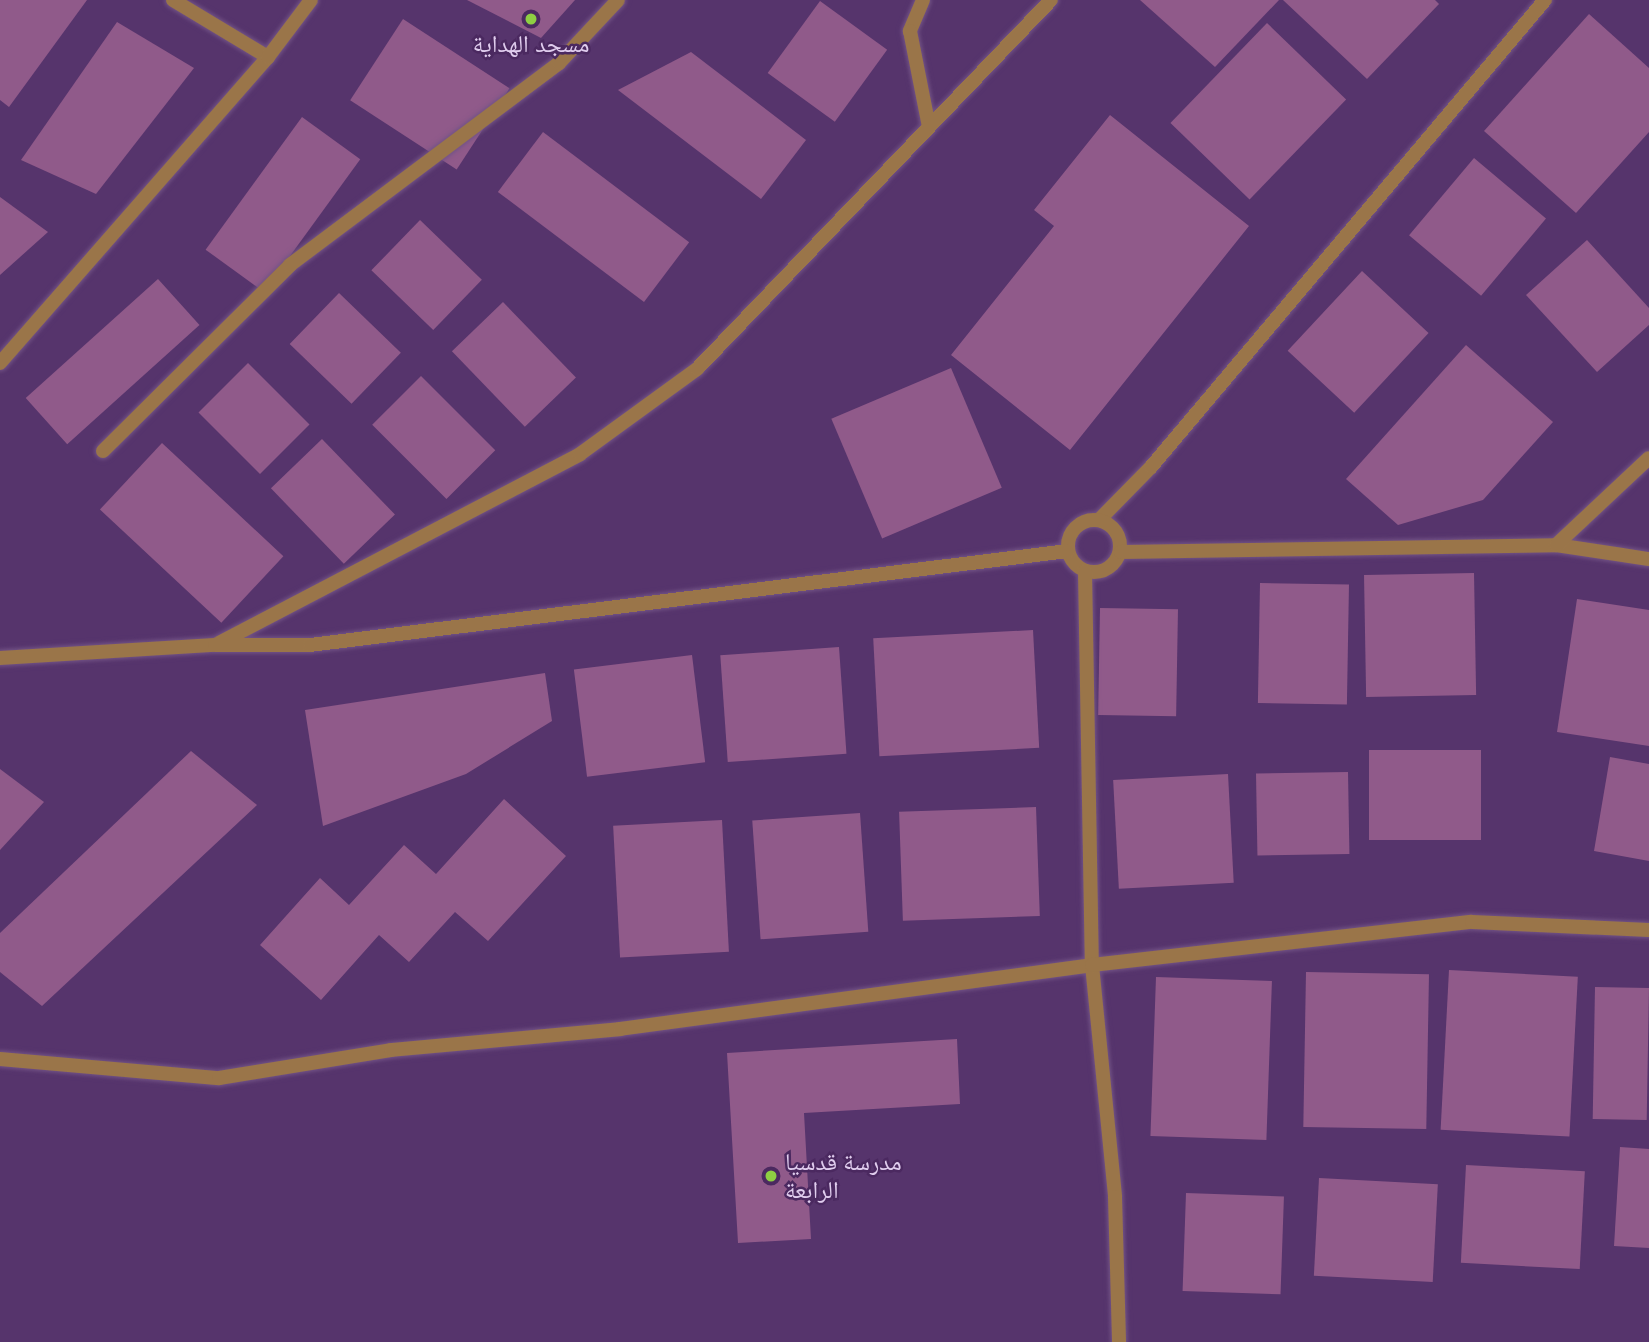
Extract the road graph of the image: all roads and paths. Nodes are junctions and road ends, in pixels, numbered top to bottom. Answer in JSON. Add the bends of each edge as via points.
{"nodes":[{"id":1,"x":173,"y":0,"type":"edge"},
{"id":2,"x":311,"y":0,"type":"edge"},
{"id":3,"x":618,"y":0,"type":"edge"},
{"id":4,"x":923,"y":0,"type":"edge"},
{"id":5,"x":1051,"y":0,"type":"edge"},
{"id":6,"x":1545,"y":0,"type":"edge"},
{"id":7,"x":268,"y":57,"type":"junction"},
{"id":8,"x":929,"y":127,"type":"junction"},
{"id":9,"x":0,"y":363,"type":"edge"},
{"id":10,"x":103,"y":451,"type":"dead end"},
{"id":11,"x":1649,"y":458,"type":"edge"},
{"id":12,"x":1100,"y":519,"type":"junction"},
{"id":13,"x":1556,"y":545,"type":"junction"},
{"id":14,"x":1068,"y":551,"type":"junction"},
{"id":15,"x":1121,"y":552,"type":"junction"},
{"id":16,"x":1649,"y":559,"type":"edge"},
{"id":17,"x":1085,"y":571,"type":"junction"},
{"id":18,"x":215,"y":645,"type":"junction"},
{"id":19,"x":0,"y":658,"type":"edge"},
{"id":20,"x":1649,"y":930,"type":"edge"},
{"id":21,"x":1092,"y":965,"type":"junction"},
{"id":22,"x":0,"y":1059,"type":"edge"},
{"id":23,"x":1119,"y":1342,"type":"edge"}],
"edges":[{"from":1,"to":7,"type":"street"},
{"from":2,"to":7,"type":"street"},
{"from":3,"to":10,"type":"street","via":[[559,63],[290,265]]},
{"from":4,"to":8,"type":"street","via":[[910,31]]},
{"from":5,"to":8,"type":"street"},
{"from":6,"to":12,"type":"street","via":[[1151,467]]},
{"from":7,"to":9,"type":"street"},
{"from":8,"to":18,"type":"street","via":[[697,369],[591,447]]},
{"from":11,"to":13,"type":"street"},
{"from":12,"to":14,"type":"street","via":[[1083,521],[1070,533]]},
{"from":12,"to":15,"type":"street","via":[[1118,531]]},
{"from":13,"to":15,"type":"street"},
{"from":13,"to":16,"type":"street"},
{"from":14,"to":17,"type":"street"},
{"from":14,"to":18,"type":"street","via":[[310,645]]},
{"from":15,"to":17,"type":"street","via":[[1107,568]]},
{"from":17,"to":21,"type":"street"},
{"from":18,"to":19,"type":"street"},
{"from":20,"to":21,"type":"street","via":[[1472,922]]},
{"from":21,"to":22,"type":"street","via":[[620,1029],[391,1050],[219,1078]]},
{"from":21,"to":23,"type":"street","via":[[1115,1197]]}]}
